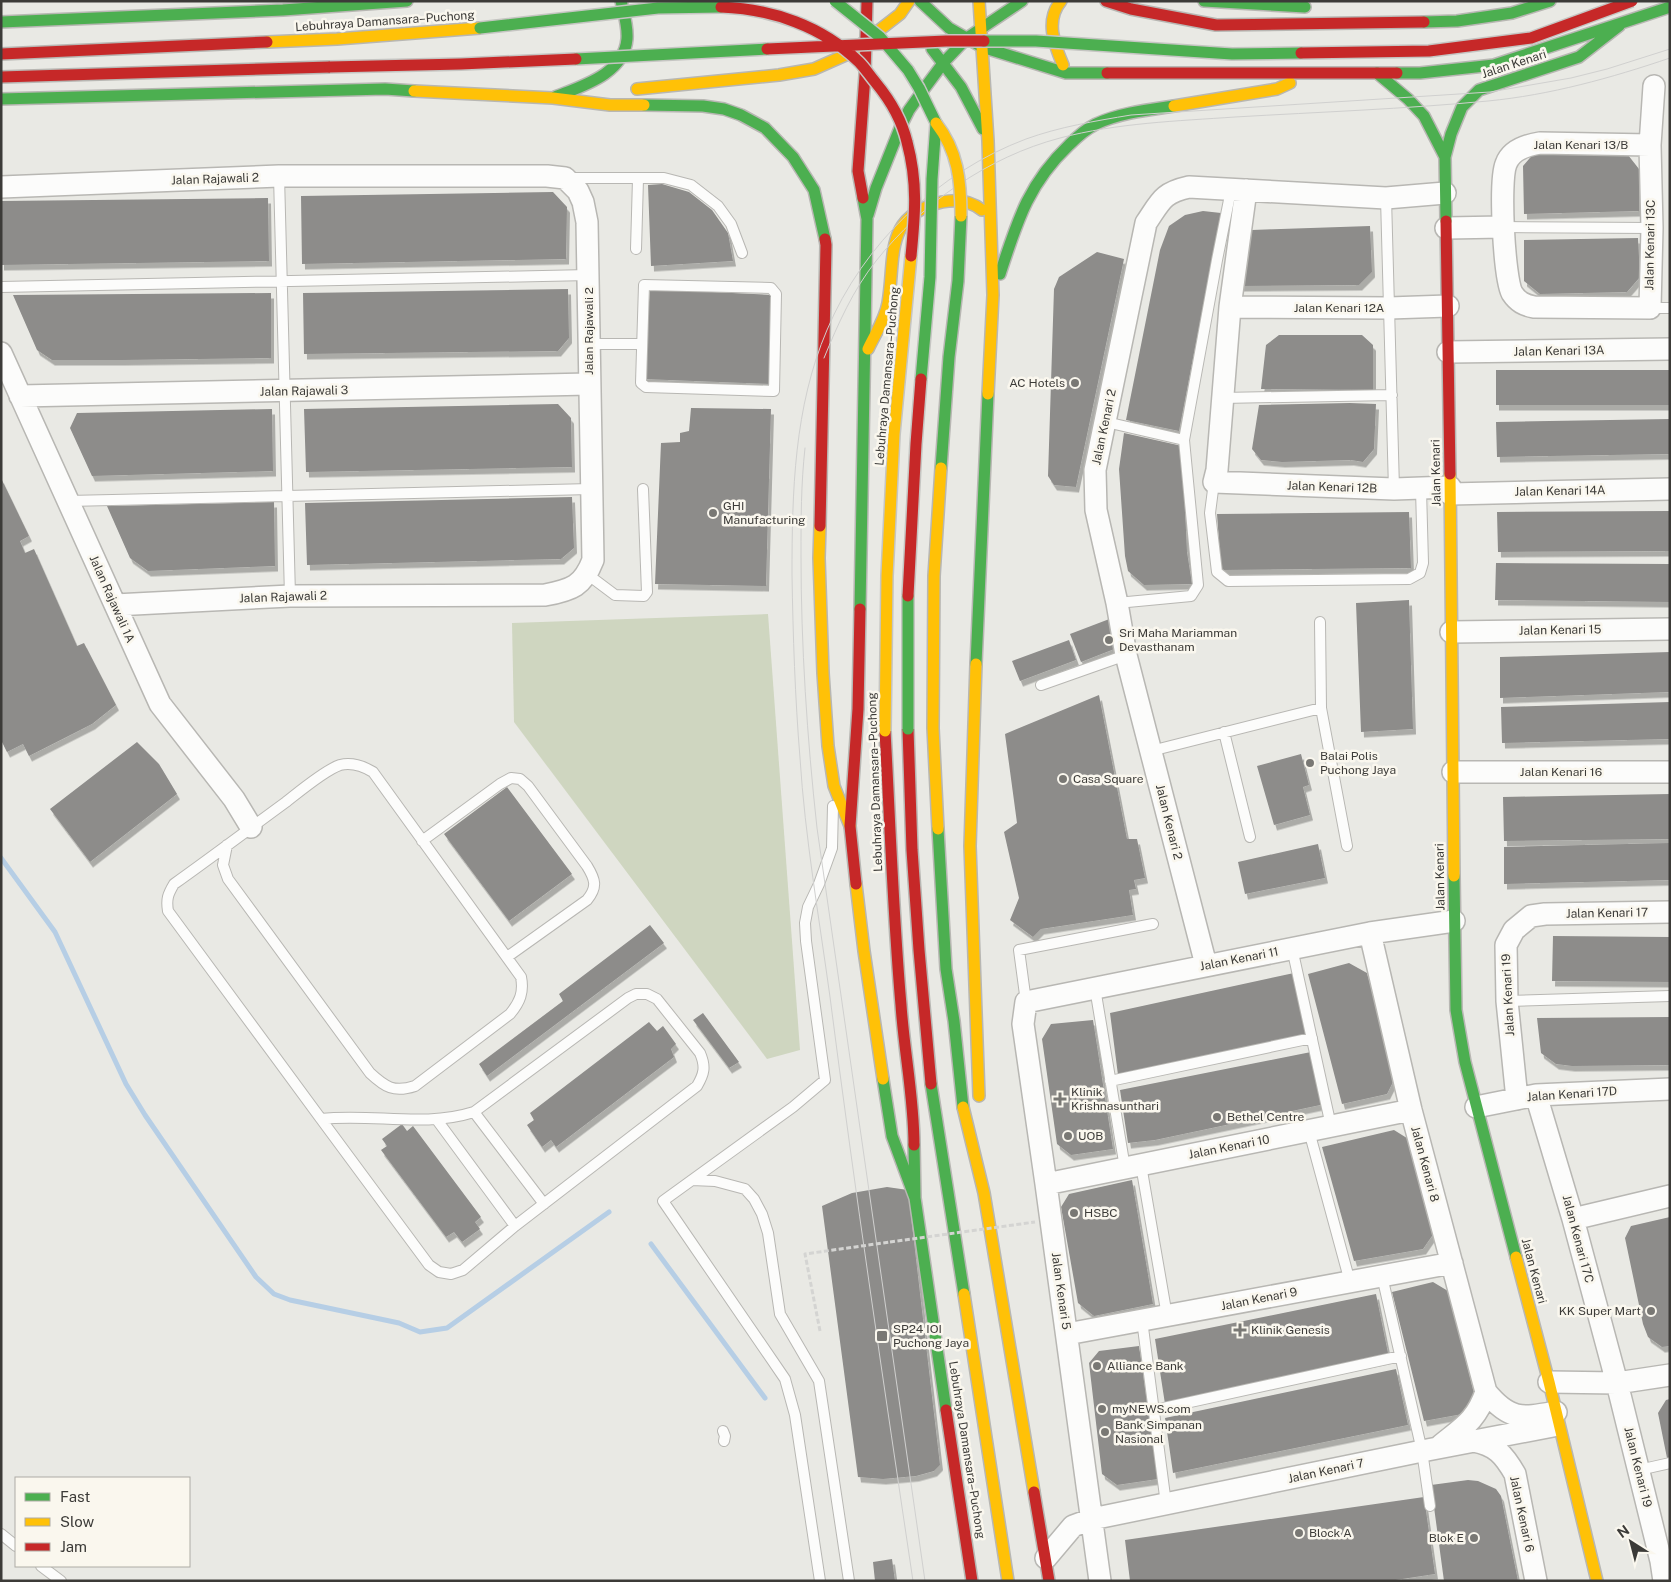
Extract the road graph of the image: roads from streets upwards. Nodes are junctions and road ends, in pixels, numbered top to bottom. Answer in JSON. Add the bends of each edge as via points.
{"nodes":[{"id":1,"x":407,"y":1,"type":"edge"},
{"id":2,"x":621,"y":1,"type":"edge"},
{"id":3,"x":835,"y":1,"type":"edge"},
{"id":4,"x":867,"y":1,"type":"edge"},
{"id":5,"x":909,"y":1,"type":"edge"},
{"id":6,"x":920,"y":1,"type":"edge"},
{"id":7,"x":979,"y":1,"type":"edge"},
{"id":8,"x":1022,"y":1,"type":"edge"},
{"id":9,"x":1061,"y":1,"type":"edge"},
{"id":10,"x":1106,"y":1,"type":"edge"},
{"id":11,"x":1204,"y":1,"type":"edge"},
{"id":12,"x":1550,"y":1,"type":"edge"},
{"id":13,"x":1632,"y":1,"type":"edge"},
{"id":14,"x":890,"y":6,"type":"dead end"},
{"id":15,"x":1316,"y":7,"type":"dead end"},
{"id":16,"x":1670,"y":7,"type":"edge"},
{"id":17,"x":906,"y":21,"type":"junction"},
{"id":18,"x":1,"y":22,"type":"edge"},
{"id":19,"x":1622,"y":24,"type":"junction"},
{"id":20,"x":981,"y":29,"type":"junction"},
{"id":21,"x":967,"y":38,"type":"junction"},
{"id":22,"x":866,"y":40,"type":"junction"},
{"id":23,"x":982,"y":47,"type":"junction"},
{"id":24,"x":1,"y":54,"type":"edge"},
{"id":25,"x":944,"y":62,"type":"junction"},
{"id":26,"x":1066,"y":73,"type":"junction"},
{"id":27,"x":1310,"y":74,"type":"junction"},
{"id":28,"x":1377,"y":74,"type":"junction"},
{"id":29,"x":1,"y":77,"type":"edge"},
{"id":30,"x":1654,"y":86,"type":"dead end"},
{"id":31,"x":630,"y":90,"type":"dead end"},
{"id":32,"x":601,"y":93,"type":"dead end"},
{"id":33,"x":554,"y":98,"type":"junction"},
{"id":34,"x":1,"y":99,"type":"edge"},
{"id":35,"x":936,"y":123,"type":"junction"},
{"id":36,"x":988,"y":141,"type":"junction"},
{"id":37,"x":1650,"y":145,"type":"junction"},
{"id":38,"x":1445,"y":157,"type":"junction"},
{"id":39,"x":1,"y":187,"type":"edge"},
{"id":40,"x":1239,"y":190,"type":"junction"},
{"id":41,"x":1445,"y":193,"type":"junction"},
{"id":42,"x":867,"y":219,"type":"junction"},
{"id":43,"x":992,"y":223,"type":"junction"},
{"id":44,"x":1503,"y":227,"type":"junction"},
{"id":45,"x":1446,"y":228,"type":"junction"},
{"id":46,"x":993,"y":295,"type":"junction"},
{"id":47,"x":1448,"y":306,"type":"junction"},
{"id":48,"x":1230,"y":307,"type":"junction"},
{"id":49,"x":1660,"y":308,"type":"edge"},
{"id":50,"x":1670,"y":349,"type":"edge"},
{"id":51,"x":1448,"y":352,"type":"junction"},
{"id":52,"x":1,"y":353,"type":"edge"},
{"id":53,"x":864,"y":359,"type":"junction"},
{"id":54,"x":589,"y":384,"type":"junction"},
{"id":55,"x":20,"y":396,"type":"junction"},
{"id":56,"x":1670,"y":489,"type":"edge"},
{"id":57,"x":1450,"y":490,"type":"junction"},
{"id":58,"x":115,"y":605,"type":"junction"},
{"id":59,"x":1670,"y":629,"type":"edge"},
{"id":60,"x":1451,"y":632,"type":"junction"},
{"id":61,"x":1453,"y":772,"type":"junction"},
{"id":62,"x":1670,"y":772,"type":"edge"},
{"id":63,"x":850,"y":826,"type":"junction"},
{"id":64,"x":252,"y":827,"type":"road end"},
{"id":65,"x":1670,"y":912,"type":"edge"},
{"id":66,"x":1545,"y":914,"type":"joint"},
{"id":67,"x":1454,"y":920,"type":"junction"},
{"id":68,"x":1370,"y":933,"type":"junction"},
{"id":69,"x":1206,"y":965,"type":"junction"},
{"id":70,"x":946,"y":969,"type":"junction"},
{"id":71,"x":1026,"y":1002,"type":"joint"},
{"id":72,"x":941,"y":1009,"type":"dead end"},
{"id":73,"x":1670,"y":1089,"type":"edge"},
{"id":74,"x":1526,"y":1097,"type":"junction"},
{"id":75,"x":1476,"y":1107,"type":"junction"},
{"id":76,"x":980,"y":1108,"type":"dead end"},
{"id":77,"x":946,"y":1109,"type":"dead end"},
{"id":78,"x":1411,"y":1110,"type":"junction"},
{"id":79,"x":981,"y":1136,"type":"dead end"},
{"id":80,"x":1046,"y":1184,"type":"junction"},
{"id":81,"x":984,"y":1193,"type":"junction"},
{"id":82,"x":1670,"y":1196,"type":"edge"},
{"id":83,"x":915,"y":1198,"type":"junction"},
{"id":84,"x":1573,"y":1219,"type":"junction"},
{"id":85,"x":954,"y":1228,"type":"junction"},
{"id":86,"x":1452,"y":1263,"type":"junction"},
{"id":87,"x":1067,"y":1334,"type":"junction"},
{"id":88,"x":1670,"y":1375,"type":"edge"},
{"id":89,"x":1549,"y":1382,"type":"junction"},
{"id":90,"x":1617,"y":1384,"type":"junction"},
{"id":91,"x":1486,"y":1392,"type":"junction"},
{"id":92,"x":1558,"y":1418,"type":"junction"},
{"id":93,"x":1472,"y":1441,"type":"junction"},
{"id":94,"x":1430,"y":1449,"type":"junction"},
{"id":95,"x":1092,"y":1519,"type":"junction"},
{"id":96,"x":1046,"y":1558,"type":"junction"},
{"id":97,"x":1665,"y":1567,"type":"edge"},
{"id":98,"x":972,"y":1581,"type":"edge"},
{"id":99,"x":1008,"y":1581,"type":"edge"},
{"id":100,"x":1049,"y":1581,"type":"edge"},
{"id":101,"x":1100,"y":1581,"type":"edge"},
{"id":102,"x":1536,"y":1581,"type":"edge"},
{"id":103,"x":1597,"y":1581,"type":"edge"}],
"edges":[{"from":1,"to":18,"type":"main road","name":"Lebuhraya Damansara–Puchong","via":[[283,10]]},
{"from":2,"to":33,"type":"main road","via":[[628,34],[627,48],[618,63],[592,82]]},
{"from":3,"to":35,"type":"main road","name":"Lebuhraya Damansara–Puchong","bridge":true,"via":[[880,37],[908,70]]},
{"from":4,"to":22,"type":"main road"},
{"from":5,"to":17,"type":"main road"},
{"from":6,"to":21,"type":"main road","via":[[949,28]]},
{"from":7,"to":20,"type":"main road"},
{"from":8,"to":20,"type":"main road"},
{"from":9,"to":26,"type":"main road","via":[[1052,18],[1055,47]]},
{"from":10,"to":12,"type":"main road","via":[[1216,25],[1457,21],[1512,13]]},
{"from":11,"to":15,"type":"main road"},
{"from":13,"to":29,"type":"main road","bridge":true,"via":[[1531,38],[1429,51],[1232,54],[1036,40],[946,41],[461,64]]},
{"from":14,"to":17,"type":"main road"},
{"from":16,"to":19,"type":"main road"},
{"from":17,"to":22,"type":"main road"},
{"from":17,"to":25,"type":"main road"},
{"from":19,"to":28,"type":"main road","via":[[1494,65]]},
{"from":19,"to":38,"type":"main road","name":"Jalan Kenari","via":[[1579,57],[1479,90],[1462,107]]},
{"from":20,"to":21,"type":"main road"},
{"from":20,"to":23,"type":"main road"},
{"from":21,"to":23,"type":"main road"},
{"from":21,"to":25,"type":"main road"},
{"from":22,"to":31,"type":"main road","via":[[850,54],[799,72]]},
{"from":22,"to":42,"type":"main road","via":[[858,171]]},
{"from":23,"to":26,"type":"main road"},
{"from":23,"to":36,"type":"main road"},
{"from":24,"to":83,"type":"main road","name":"Lebuhraya Damansara–Puchong","bridge":true,"via":[[337,40],[480,28],[673,5],[731,3],[791,13],[827,30],[859,57],[896,114],[905,134],[915,180],[916,204],[894,434],[887,576],[885,731],[903,1035],[914,1117]]},
{"from":25,"to":36,"type":"main road","via":[[973,107]]},
{"from":25,"to":42,"type":"main road","via":[[909,110],[883,169]]},
{"from":26,"to":27,"type":"main road"},
{"from":27,"to":28,"type":"main road"},
{"from":27,"to":46,"type":"main road","via":[[1278,89],[1120,115],[1094,125],[1072,141],[1041,175],[1018,218]]},
{"from":28,"to":38,"type":"main road","name":"Jalan Kenari","via":[[1424,116]]},
{"from":30,"to":37,"type":"street","name":"Jalan Kenari 13C"},
{"from":32,"to":33,"type":"main road"},
{"from":33,"to":34,"type":"main road","via":[[385,89]]},
{"from":33,"to":63,"type":"main road","via":[[610,105],[703,106],[741,115],[765,128],[780,143],[814,190],[826,245],[820,558],[823,673],[834,786]]},
{"from":35,"to":70,"type":"main road","bridge":true,"via":[[946,134],[956,155],[961,194],[958,281],[949,357],[934,576],[933,728]]},
{"from":35,"to":85,"type":"main road","name":"Lebuhraya Damansara–Puchong","bridge":true,"via":[[930,277],[908,580],[908,729],[917,920],[932,1091]]},
{"from":36,"to":43,"type":"main road"},
{"from":37,"to":44,"type":"street","name":"Jalan Kenari 13/B","via":[[1526,145],[1506,163]]},
{"from":37,"to":49,"type":"street","name":"Jalan Kenari 13C","via":[[1652,228]]},
{"from":38,"to":41,"type":"main road","name":"Jalan Kenari"},
{"from":39,"to":54,"type":"street","name":"Jalan Rajawali 2","via":[[279,176],[564,178],[578,191],[588,222]]},
{"from":40,"to":41,"type":"street","name":"Jalan Kenari 2","via":[[1386,198]]},
{"from":40,"to":48,"type":"street"},
{"from":40,"to":69,"type":"street","name":"Jalan Kenari 2","via":[[1189,187],[1173,191],[1163,198],[1146,223],[1095,470],[1096,510],[1126,655]]},
{"from":41,"to":45,"type":"main road","name":"Jalan Kenari"},
{"from":42,"to":53,"type":"main road"},
{"from":43,"to":46,"type":"main road"},
{"from":43,"to":53,"type":"main road","via":[[983,210],[966,200],[935,203],[910,215],[900,226],[895,240],[888,306]]},
{"from":44,"to":45,"type":"street"},
{"from":44,"to":49,"type":"street","name":"Jalan Kenari 13C","via":[[1508,280],[1512,293],[1522,304],[1534,307]]},
{"from":45,"to":47,"type":"main road","name":"Jalan Kenari"},
{"from":46,"to":76,"type":"main road","via":[[970,846]]},
{"from":47,"to":48,"type":"street","name":"Jalan Kenari 12A"},
{"from":47,"to":51,"type":"main road","name":"Jalan Kenari"},
{"from":48,"to":57,"type":"street","name":"Jalan Kenari 12B","via":[[1214,482]]},
{"from":50,"to":51,"type":"street","name":"Jalan Kenari 13A"},
{"from":51,"to":57,"type":"main road","name":"Jalan Kenari"},
{"from":52,"to":55,"type":"street","name":"Jalan Rajawali 1A"},
{"from":53,"to":63,"type":"main road","via":[[858,709]]},
{"from":54,"to":55,"type":"street","name":"Jalan Rajawali 3"},
{"from":54,"to":58,"type":"street","name":"Jalan Rajawali 2","via":[[593,560],[578,584],[563,592],[545,595],[290,596]]},
{"from":55,"to":58,"type":"street","name":"Jalan Rajawali 1A"},
{"from":56,"to":57,"type":"street","name":"Jalan Kenari 14A"},
{"from":57,"to":60,"type":"main road","name":"Jalan Kenari"},
{"from":58,"to":64,"type":"street","name":"Jalan Rajawali 1A","via":[[160,704]]},
{"from":59,"to":60,"type":"street","name":"Jalan Kenari 15"},
{"from":60,"to":61,"type":"main road","name":"Jalan Kenari"},
{"from":61,"to":62,"type":"street","name":"Jalan Kenari 16"},
{"from":61,"to":67,"type":"main road","name":"Jalan Kenari"},
{"from":63,"to":83,"type":"main road","via":[[864,950],[892,1136]]},
{"from":65,"to":66,"type":"street","name":"Jalan Kenari 17"},
{"from":66,"to":74,"type":"street","name":"Jalan Kenari 19","via":[[1531,916],[1519,925],[1506,945],[1507,1002]]},
{"from":67,"to":68,"type":"street","name":"Jalan Kenari 11"},
{"from":67,"to":75,"type":"main road","name":"Jalan Kenari","via":[[1456,1010]]},
{"from":68,"to":69,"type":"street","name":"Jalan Kenari 11"},
{"from":68,"to":78,"type":"street","name":"Jalan Kenari 8"},
{"from":69,"to":71,"type":"street","name":"Jalan Kenari 11"},
{"from":70,"to":72,"type":"main road"},
{"from":70,"to":81,"type":"main road","via":[[964,1116]]},
{"from":71,"to":80,"type":"street","name":"Jalan Kenari 5","via":[[1023,1024]]},
{"from":73,"to":74,"type":"street","name":"Jalan Kenari 17D"},
{"from":74,"to":75,"type":"street","name":"Jalan Kenari 17D"},
{"from":74,"to":84,"type":"street","name":"Jalan Kenari 17C"},
{"from":75,"to":89,"type":"main road","name":"Jalan Kenari"},
{"from":77,"to":85,"type":"main road"},
{"from":78,"to":80,"type":"street","name":"Jalan Kenari 10"},
{"from":78,"to":86,"type":"street","name":"Jalan Kenari 8"},
{"from":79,"to":81,"type":"main road"},
{"from":80,"to":87,"type":"street","name":"Jalan Kenari 5"},
{"from":81,"to":96,"type":"main road"},
{"from":82,"to":84,"type":"street"},
{"from":83,"to":98,"type":"main road","name":"Lebuhraya Damansara–Puchong"},
{"from":84,"to":90,"type":"street","name":"Jalan Kenari 17C"},
{"from":85,"to":99,"type":"main road","name":"Lebuhraya Damansara–Puchong"},
{"from":86,"to":87,"type":"street","name":"Jalan Kenari 9"},
{"from":86,"to":91,"type":"street","name":"Jalan Kenari 8"},
{"from":87,"to":95,"type":"street","name":"Jalan Kenari 5"},
{"from":88,"to":90,"type":"street"},
{"from":89,"to":90,"type":"street"},
{"from":89,"to":92,"type":"main road","name":"Jalan Kenari"},
{"from":90,"to":97,"type":"street","name":"Jalan Kenari 19"},
{"from":91,"to":92,"type":"street","name":"Jalan Kenari 8","via":[[1505,1412]]},
{"from":91,"to":94,"type":"street","via":[[1473,1419]]},
{"from":92,"to":93,"type":"street","name":"Jalan Kenari 7"},
{"from":92,"to":103,"type":"main road","name":"Jalan Kenari"},
{"from":93,"to":94,"type":"street","name":"Jalan Kenari 7"},
{"from":93,"to":102,"type":"street","name":"Jalan Kenari 6","via":[[1493,1447],[1515,1474]]},
{"from":94,"to":95,"type":"street","name":"Jalan Kenari 7"},
{"from":95,"to":96,"type":"street","name":"Jalan Kenari 7","via":[[1074,1526]]},
{"from":95,"to":101,"type":"street","name":"Jalan Kenari 5"},
{"from":96,"to":100,"type":"main road"}]}
